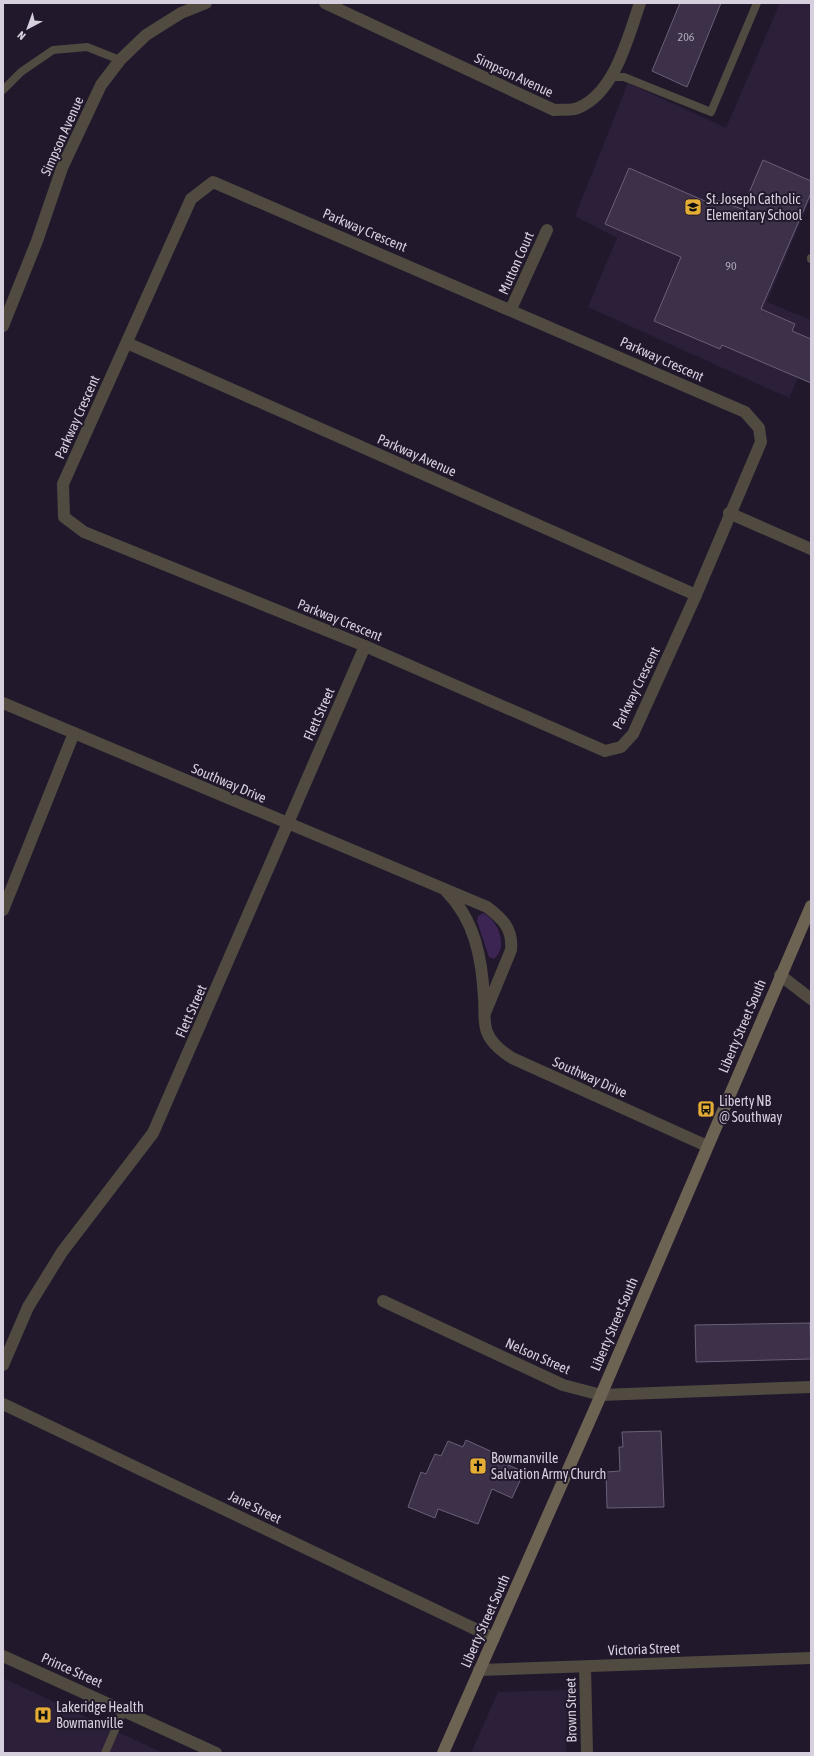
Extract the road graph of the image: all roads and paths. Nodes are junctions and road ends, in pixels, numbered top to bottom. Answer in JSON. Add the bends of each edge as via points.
{"nodes":[{"id":1,"x":206,"y":3,"type":"edge"},
{"id":2,"x":325,"y":3,"type":"edge"},
{"id":3,"x":640,"y":3,"type":"edge"},
{"id":4,"x":757,"y":3,"type":"edge"},
{"id":5,"x":120,"y":60,"type":"junction"},
{"id":6,"x":612,"y":77,"type":"junction"},
{"id":7,"x":3,"y":90,"type":"edge"},
{"id":8,"x":547,"y":230,"type":"dead end"},
{"id":9,"x":511,"y":309,"type":"junction"},
{"id":10,"x":3,"y":326,"type":"edge"},
{"id":11,"x":127,"y":343,"type":"junction"},
{"id":12,"x":730,"y":513,"type":"junction"},
{"id":13,"x":811,"y":549,"type":"edge"},
{"id":14,"x":696,"y":595,"type":"junction"},
{"id":15,"x":365,"y":646,"type":"junction"},
{"id":16,"x":3,"y":703,"type":"edge"},
{"id":17,"x":74,"y":733,"type":"junction"},
{"id":18,"x":288,"y":824,"type":"junction"},
{"id":19,"x":444,"y":889,"type":"junction"},
{"id":20,"x":811,"y":906,"type":"edge"},
{"id":21,"x":3,"y":910,"type":"edge"},
{"id":22,"x":780,"y":975,"type":"junction"},
{"id":23,"x":811,"y":999,"type":"edge"},
{"id":24,"x":485,"y":1013,"type":"junction"},
{"id":25,"x":707,"y":1146,"type":"junction"},
{"id":26,"x":383,"y":1301,"type":"dead end"},
{"id":27,"x":3,"y":1365,"type":"edge"},
{"id":28,"x":811,"y":1387,"type":"edge"},
{"id":29,"x":600,"y":1395,"type":"junction"},
{"id":30,"x":3,"y":1404,"type":"edge"},
{"id":31,"x":494,"y":1638,"type":"junction"},
{"id":32,"x":3,"y":1656,"type":"edge"},
{"id":33,"x":811,"y":1658,"type":"edge"},
{"id":34,"x":585,"y":1667,"type":"junction"},
{"id":35,"x":479,"y":1670,"type":"junction"},
{"id":36,"x":124,"y":1709,"type":"junction"},
{"id":37,"x":105,"y":1753,"type":"edge"},
{"id":38,"x":216,"y":1753,"type":"edge"},
{"id":39,"x":443,"y":1753,"type":"edge"},
{"id":40,"x":587,"y":1753,"type":"edge"}],
"edges":[{"from":1,"to":5,"type":"street","name":"Simpson Avenue","via":[[181,13],[146,35]]},
{"from":2,"to":6,"type":"street","name":"Simpson Avenue","via":[[554,110],[578,108],[595,96]]},
{"from":3,"to":6,"type":"street","name":"Simpson Avenue"},
{"from":4,"to":6,"type":"lane","via":[[711,112],[624,77]]},
{"from":5,"to":7,"type":"lane","via":[[87,47],[53,50],[21,72]]},
{"from":5,"to":10,"type":"street","name":"Simpson Avenue","via":[[101,85],[62,168],[37,241]]},
{"from":8,"to":9,"type":"street","name":"Mutton Court"},
{"from":9,"to":11,"type":"street","name":"Parkway Crescent","via":[[213,182],[191,199]]},
{"from":9,"to":12,"type":"street","name":"Parkway Crescent","via":[[745,412],[759,428],[761,442]]},
{"from":11,"to":14,"type":"street","name":"Parkway Avenue"},
{"from":11,"to":15,"type":"street","name":"Parkway Crescent","via":[[63,484],[64,517],[84,532]]},
{"from":12,"to":13,"type":"street"},
{"from":12,"to":14,"type":"street","name":"Parkway Crescent"},
{"from":14,"to":15,"type":"street","name":"Parkway Crescent","via":[[633,734],[621,748],[605,752]]},
{"from":15,"to":18,"type":"street","name":"Flett Street"},
{"from":16,"to":17,"type":"street","name":"Southway Drive"},
{"from":17,"to":18,"type":"street","name":"Southway Drive"},
{"from":17,"to":21,"type":"street"},
{"from":18,"to":19,"type":"street","name":"Southway Drive"},
{"from":18,"to":27,"type":"street","name":"Flett Street","via":[[153,1133],[62,1252],[28,1307]]},
{"from":19,"to":24,"type":"street","name":"Southway Drive","via":[[462,911],[478,948]]},
{"from":19,"to":24,"type":"street","name":"Southway Drive","via":[[487,907],[506,923],[511,932],[511,950]]},
{"from":20,"to":22,"type":"main road","name":"Liberty Street South"},
{"from":22,"to":23,"type":"street"},
{"from":22,"to":25,"type":"main road","name":"Liberty Street South"},
{"from":24,"to":25,"type":"street","name":"Southway Drive","via":[[486,1031],[492,1041],[512,1058]]},
{"from":25,"to":29,"type":"main road","name":"Liberty Street South"},
{"from":26,"to":29,"type":"street","name":"Nelson Street","via":[[563,1385]]},
{"from":28,"to":29,"type":"street","name":"Nelson Street"},
{"from":29,"to":31,"type":"main road","name":"Liberty Street South"},
{"from":30,"to":31,"type":"street","name":"Jane Street"},
{"from":31,"to":35,"type":"main road","name":"Liberty Street South"},
{"from":32,"to":36,"type":"street","name":"Prince Street"},
{"from":33,"to":34,"type":"street","name":"Victoria Street"},
{"from":34,"to":35,"type":"street","name":"Victoria Street"},
{"from":34,"to":40,"type":"street","name":"Brown Street"},
{"from":35,"to":39,"type":"main road","name":"Liberty Street South"},
{"from":36,"to":37,"type":"lane"},
{"from":36,"to":38,"type":"street","name":"Prince Street"}]}
